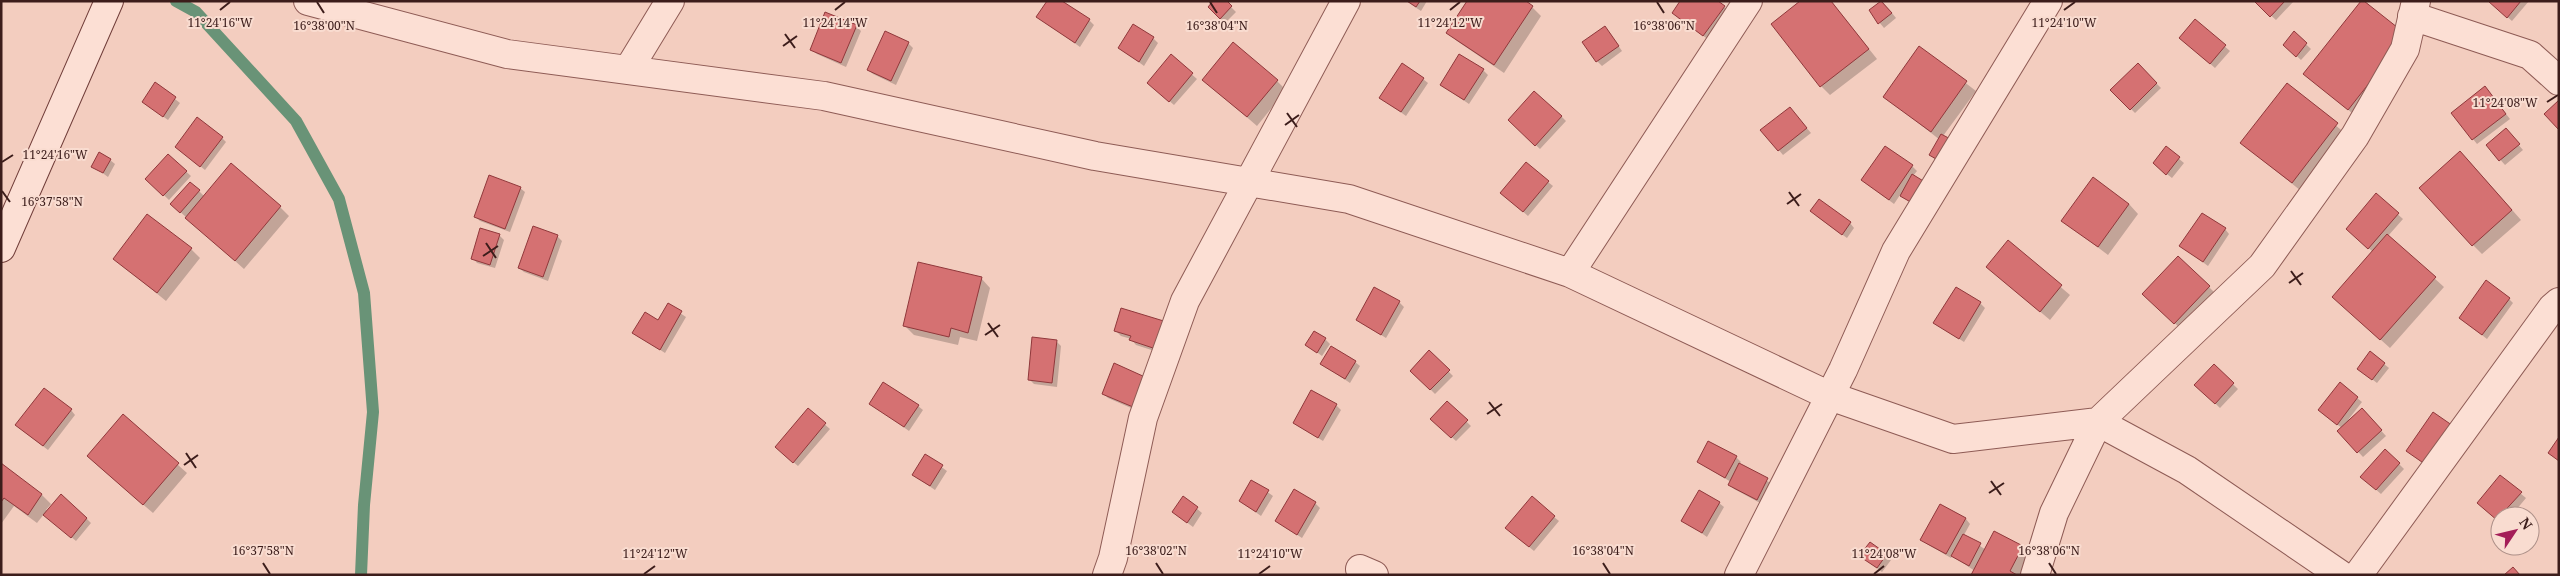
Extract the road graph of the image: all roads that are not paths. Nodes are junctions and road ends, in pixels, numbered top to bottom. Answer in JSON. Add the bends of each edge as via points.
{"nodes":[{"id":1,"x":110,"y":1,"type":"edge"},
{"id":2,"x":308,"y":1,"type":"edge"},
{"id":3,"x":670,"y":1,"type":"edge"},
{"id":4,"x":1346,"y":1,"type":"edge"},
{"id":5,"x":1748,"y":1,"type":"edge"},
{"id":6,"x":2048,"y":1,"type":"edge"},
{"id":7,"x":2414,"y":9,"type":"edge"},
{"id":8,"x":628,"y":70,"type":"junction"},
{"id":9,"x":2559,"y":81,"type":"edge"},
{"id":10,"x":1249,"y":182,"type":"junction"},
{"id":11,"x":1,"y":248,"type":"edge"},
{"id":12,"x":1570,"y":273,"type":"junction"},
{"id":13,"x":2559,"y":302,"type":"edge"},
{"id":14,"x":1830,"y":396,"type":"junction"},
{"id":15,"x":2098,"y":422,"type":"junction"},
{"id":16,"x":1107,"y":575,"type":"edge"},
{"id":17,"x":1739,"y":575,"type":"edge"},
{"id":18,"x":2035,"y":575,"type":"edge"},
{"id":19,"x":2341,"y":575,"type":"edge"},
{"id":20,"x":2358,"y":575,"type":"edge"}],
"edges":[{"from":1,"to":11,"type":"street"},
{"from":2,"to":8,"type":"street","via":[[508,54]]},
{"from":3,"to":8,"type":"street"},
{"from":4,"to":10,"type":"street"},
{"from":5,"to":12,"type":"street"},
{"from":6,"to":14,"type":"street","via":[[1896,252]]},
{"from":7,"to":9,"type":"street","via":[[2530,55]]},
{"from":7,"to":15,"type":"street","via":[[2405,49],[2355,136],[2262,266]]},
{"from":8,"to":10,"type":"street","via":[[824,96],[1095,156]]},
{"from":10,"to":12,"type":"street","via":[[1348,198]]},
{"from":10,"to":16,"type":"street","via":[[1185,301],[1143,418]]},
{"from":12,"to":14,"type":"street"},
{"from":13,"to":20,"type":"street"},
{"from":14,"to":15,"type":"street","via":[[1953,439]]},
{"from":14,"to":17,"type":"street"},
{"from":15,"to":18,"type":"street","via":[[2054,513]]},
{"from":15,"to":19,"type":"street","via":[[2187,470]]}]}
